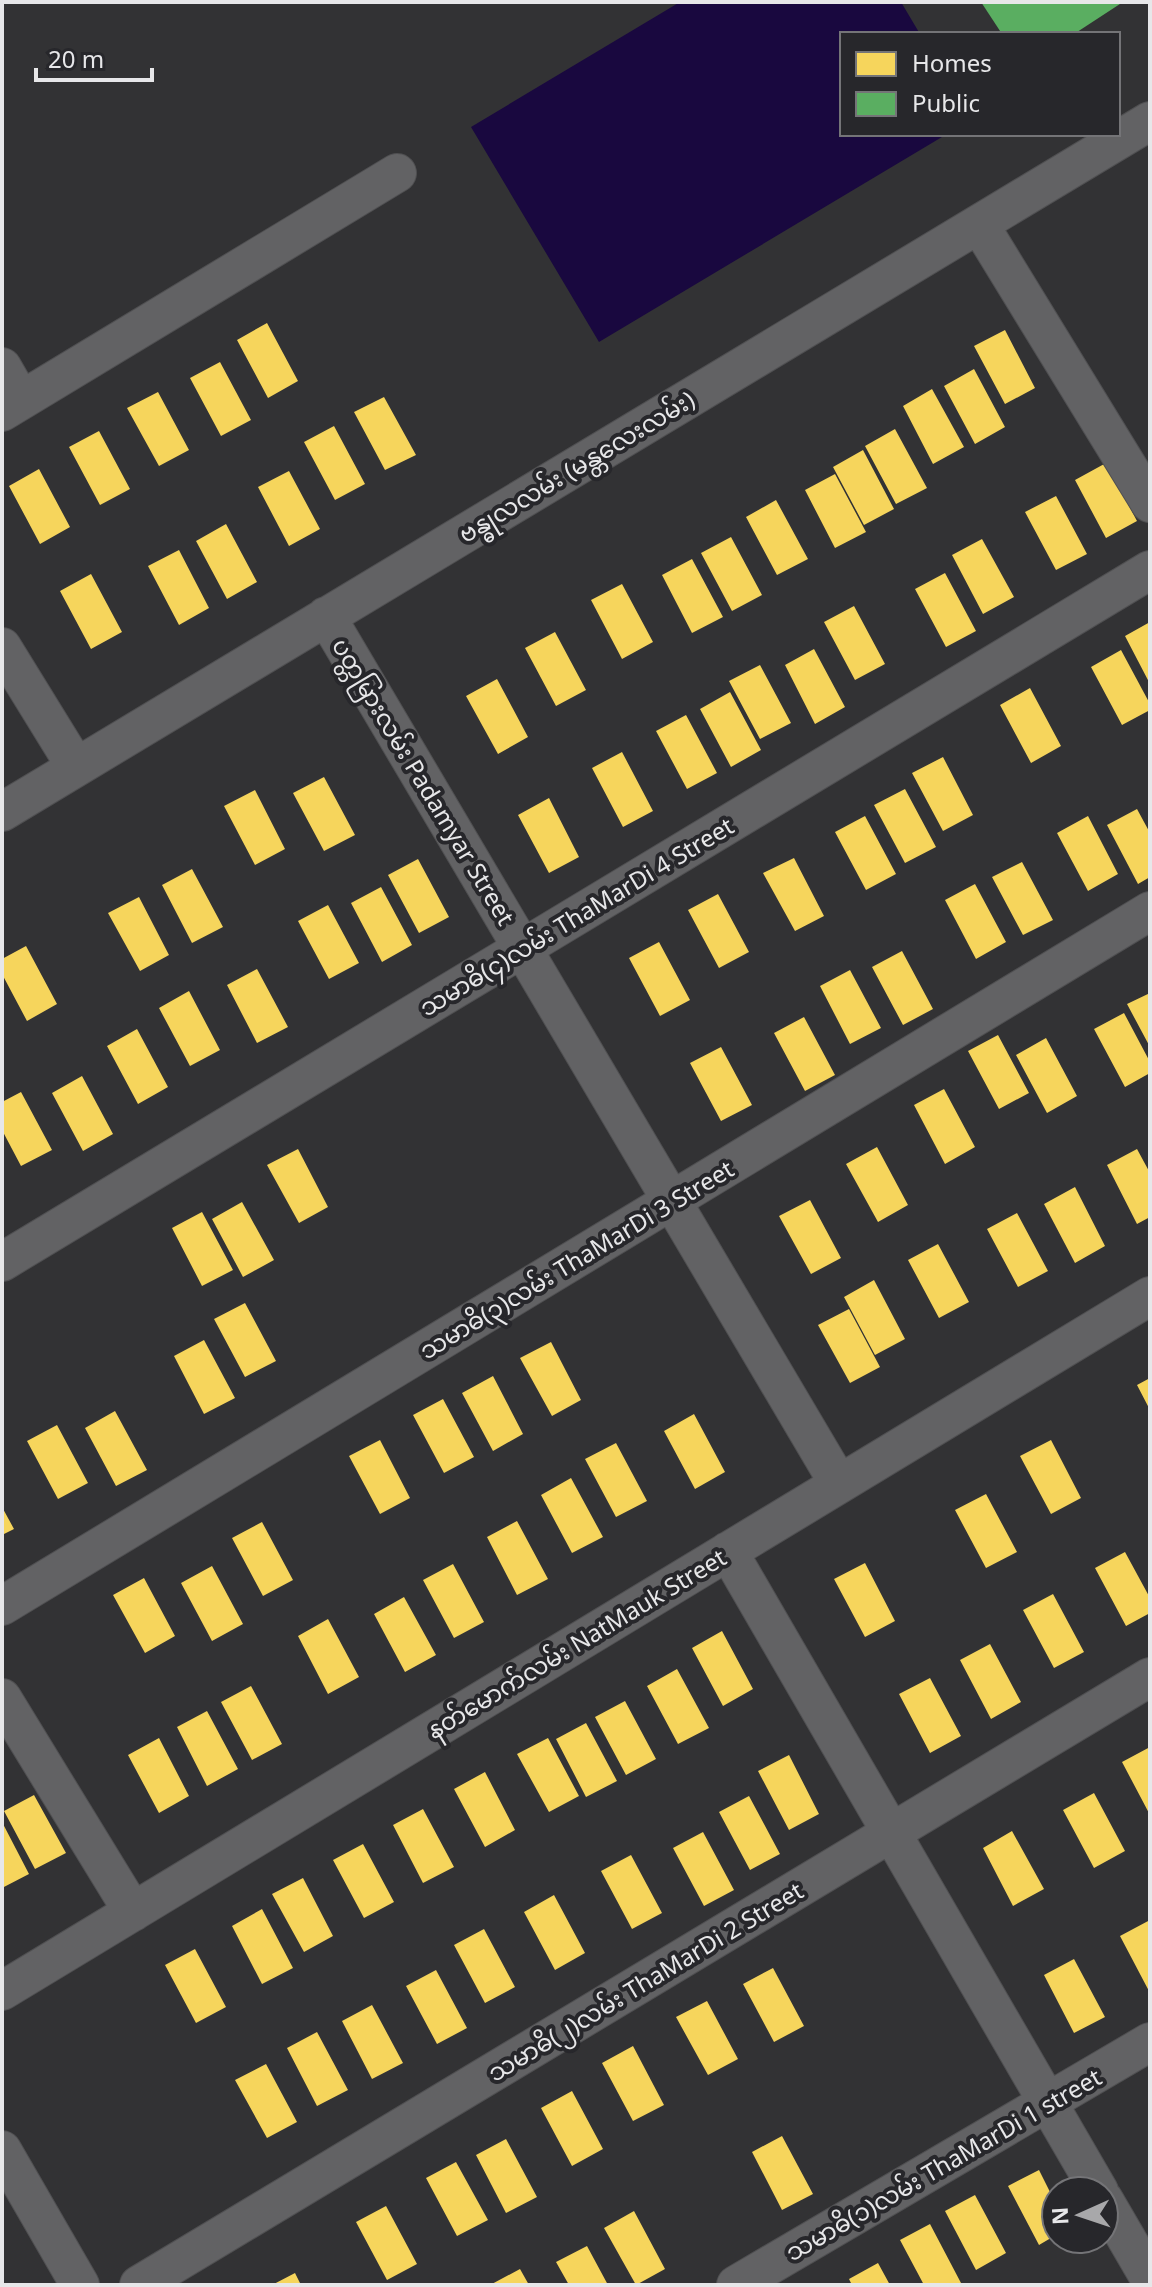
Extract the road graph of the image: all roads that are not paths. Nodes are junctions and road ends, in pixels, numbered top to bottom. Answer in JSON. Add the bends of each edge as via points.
{"nodes":[{"id":1,"x":1150,"y":121,"type":"edge"},
{"id":2,"x":397,"y":173,"type":"dead end"},
{"id":3,"x":979,"y":224,"type":"junction"},
{"id":4,"x":2,"y":367,"type":"edge"},
{"id":5,"x":12,"y":406,"type":"edge"},
{"id":6,"x":1150,"y":503,"type":"edge"},
{"id":7,"x":1150,"y":570,"type":"edge"},
{"id":8,"x":326,"y":616,"type":"junction"},
{"id":9,"x":2,"y":647,"type":"edge"},
{"id":10,"x":76,"y":767,"type":"junction"},
{"id":11,"x":2,"y":812,"type":"edge"},
{"id":12,"x":1150,"y":911,"type":"edge"},
{"id":13,"x":523,"y":948,"type":"junction"},
{"id":14,"x":672,"y":1201,"type":"junction"},
{"id":15,"x":2,"y":1262,"type":"edge"},
{"id":16,"x":1150,"y":1296,"type":"edge"},
{"id":17,"x":839,"y":1484,"type":"junction"},
{"id":18,"x":728,"y":1551,"type":"junction"},
{"id":19,"x":2,"y":1606,"type":"edge"},
{"id":20,"x":1150,"y":1677,"type":"edge"},
{"id":21,"x":2,"y":1698,"type":"edge"},
{"id":22,"x":892,"y":1833,"type":"junction"},
{"id":23,"x":133,"y":1912,"type":"junction"},
{"id":24,"x":2,"y":1991,"type":"edge"},
{"id":25,"x":1150,"y":2042,"type":"edge"},
{"id":26,"x":1048,"y":2102,"type":"junction"},
{"id":27,"x":2,"y":2150,"type":"edge"},
{"id":28,"x":1090,"y":2175,"type":"edge"},
{"id":29,"x":1120,"y":2227,"type":"edge"},
{"id":30,"x":1150,"y":2279,"type":"edge"},
{"id":31,"x":80,"y":2285,"type":"edge"},
{"id":32,"x":139,"y":2285,"type":"edge"},
{"id":33,"x":736,"y":2285,"type":"edge"}],
"edges":[{"from":1,"to":3,"type":"street","name":"ဗန္ဓုလလမ်း (မန္တလေးလမ်း)"},
{"from":2,"to":5,"type":"street"},
{"from":3,"to":6,"type":"street"},
{"from":3,"to":8,"type":"street","name":"ဗန္ဓုလလမ်း (မန္တလေးလမ်း)"},
{"from":4,"to":5,"type":"street"},
{"from":7,"to":13,"type":"street","name":"သမာဓိ(၄)လမ်း ThaMarDi 4 Street"},
{"from":8,"to":10,"type":"street","name":"ဗန္ဓုလလမ်း (မန္တလေးလမ်း)"},
{"from":8,"to":13,"type":"street","name":"ပတ္တမြားလမ်း Padamyar Street"},
{"from":9,"to":10,"type":"street"},
{"from":10,"to":11,"type":"street","name":"ဗန္ဓုလလမ်း (မန္တလေးလမ်း)"},
{"from":12,"to":14,"type":"street","name":"သမာဓိ(၃)လမ်း ThaMarDi 3 Street"},
{"from":13,"to":14,"type":"street","name":"ပတ္တမြားလမ်း Padamyar Street"},
{"from":13,"to":15,"type":"street","name":"သမာဓိ(၄)လမ်း ThaMarDi 4 Street"},
{"from":14,"to":17,"type":"street","name":"ပတ္တမြားလမ်း Padamyar Street"},
{"from":14,"to":19,"type":"street","name":"သမာဓိ(၃)လမ်း ThaMarDi 3 Street"},
{"from":16,"to":17,"type":"street","name":"နတ်မောက်လမ်း NatMauk Street"},
{"from":17,"to":18,"type":"street","name":"နတ်မောက်လမ်း NatMauk Street"},
{"from":18,"to":22,"type":"street"},
{"from":18,"to":23,"type":"street","name":"နတ်မောက်လမ်း NatMauk Street"},
{"from":20,"to":22,"type":"street","name":"သမာဓိ(၂)လမ်း ThaMarDi 2 Street"},
{"from":21,"to":23,"type":"street"},
{"from":22,"to":26,"type":"street"},
{"from":22,"to":32,"type":"street","name":"သမာဓိ(၂)လမ်း ThaMarDi 2 Street"},
{"from":23,"to":24,"type":"street","name":"နတ်မောက်လမ်း NatMauk Street"},
{"from":25,"to":26,"type":"street","name":"သမာဓိ(၁)လမ်း ThaMarDi 1 street"},
{"from":26,"to":28,"type":"street"},
{"from":26,"to":33,"type":"street","name":"သမာဓိ(၁)လမ်း ThaMarDi 1 street"},
{"from":27,"to":31,"type":"street"},
{"from":29,"to":30,"type":"street"}]}
